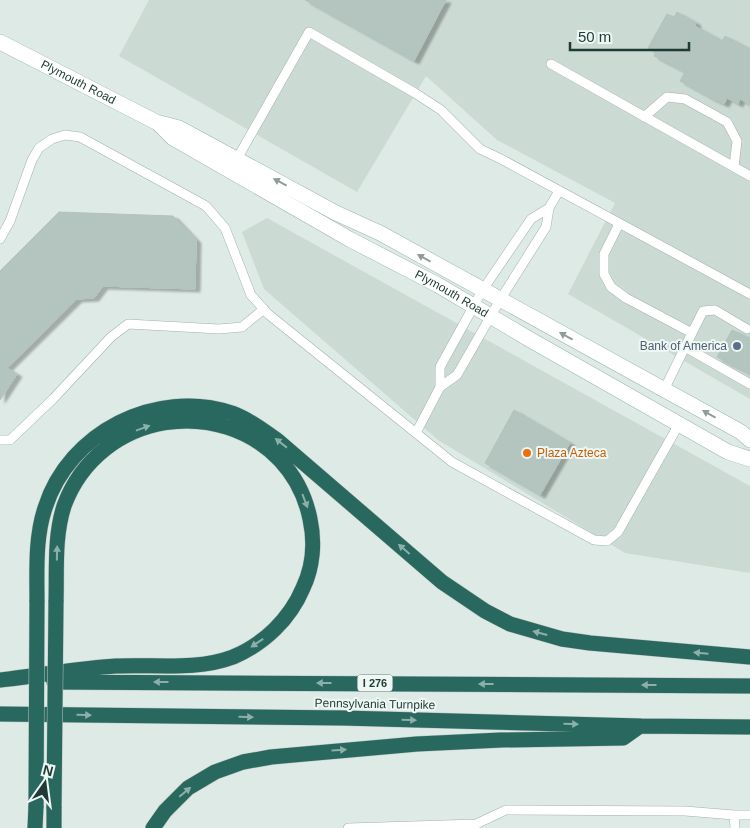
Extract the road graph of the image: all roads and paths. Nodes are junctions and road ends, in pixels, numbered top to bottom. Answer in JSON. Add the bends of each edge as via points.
{"nodes":[{"id":1,"x":0,"y":42,"type":"edge"},
{"id":2,"x":552,"y":64,"type":"dead end"},
{"id":3,"x":644,"y":117,"type":"junction"},
{"id":4,"x":156,"y":122,"type":"junction"},
{"id":5,"x":237,"y":159,"type":"junction"},
{"id":6,"x":734,"y":168,"type":"junction"},
{"id":7,"x":750,"y":176,"type":"edge"},
{"id":8,"x":559,"y":191,"type":"junction"},
{"id":9,"x":549,"y":208,"type":"junction"},
{"id":10,"x":619,"y":224,"type":"junction"},
{"id":11,"x":0,"y":239,"type":"edge"},
{"id":12,"x":482,"y":291,"type":"junction"},
{"id":13,"x":750,"y":294,"type":"edge"},
{"id":14,"x":500,"y":300,"type":"junction"},
{"id":15,"x":473,"y":306,"type":"junction"},
{"id":16,"x":264,"y":309,"type":"junction"},
{"id":17,"x":491,"y":316,"type":"junction"},
{"id":18,"x":747,"y":329,"type":"dead end"},
{"id":19,"x":692,"y":333,"type":"junction"},
{"id":20,"x":685,"y":347,"type":"junction"},
{"id":21,"x":750,"y":384,"type":"edge"},
{"id":22,"x":440,"y":387,"type":"junction"},
{"id":23,"x":664,"y":390,"type":"junction"},
{"id":24,"x":680,"y":424,"type":"junction"},
{"id":25,"x":416,"y":433,"type":"junction"},
{"id":26,"x":0,"y":440,"type":"edge"},
{"id":27,"x":750,"y":440,"type":"edge"},
{"id":28,"x":750,"y":459,"type":"edge"},
{"id":29,"x":750,"y":656,"type":"edge"},
{"id":30,"x":0,"y":681,"type":"edge"},
{"id":31,"x":750,"y":686,"type":"edge"},
{"id":32,"x":0,"y":714,"type":"edge"},
{"id":33,"x":640,"y":726,"type":"junction"},
{"id":34,"x":750,"y":727,"type":"edge"},
{"id":35,"x":734,"y":815,"type":"junction"},
{"id":36,"x":750,"y":815,"type":"edge"},
{"id":37,"x":476,"y":826,"type":"edge"},
{"id":38,"x":35,"y":828,"type":"edge"},
{"id":39,"x":54,"y":828,"type":"edge"},
{"id":40,"x":153,"y":828,"type":"edge"},
{"id":41,"x":348,"y":828,"type":"edge"},
{"id":42,"x":735,"y":828,"type":"edge"}],
"edges":[{"from":1,"to":4,"type":"main road","name":"Plymouth Road"},
{"from":2,"to":3,"type":"lane"},
{"from":3,"to":6,"type":"lane"},
{"from":3,"to":6,"type":"lane","via":[[667,97],[685,99],[727,122],[737,141]]},
{"from":4,"to":5,"type":"main road","name":"Plymouth Road","via":[[179,128]]},
{"from":4,"to":15,"type":"main road","name":"Plymouth Road","via":[[173,138],[350,240]]},
{"from":5,"to":8,"type":"lane","via":[[309,32],[441,110],[480,149]]},
{"from":12,"to":5,"type":"main road","name":"Plymouth Road","one_way":true,"via":[[380,233]]},
{"from":6,"to":7,"type":"lane"},
{"from":8,"to":9,"type":"lane"},
{"from":8,"to":10,"type":"lane"},
{"from":9,"to":12,"type":"lane","via":[[531,219]]},
{"from":9,"to":14,"type":"lane","via":[[546,227]]},
{"from":10,"to":13,"type":"lane"},
{"from":10,"to":19,"type":"lane","via":[[604,254],[604,274],[611,287]]},
{"from":11,"to":16,"type":"lane","via":[[39,148],[65,135],[80,137],[206,206],[225,228],[251,295]]},
{"from":12,"to":14,"type":"main road","name":"Plymouth Road"},
{"from":12,"to":15,"type":"lane"},
{"from":14,"to":17,"type":"lane"},
{"from":23,"to":14,"type":"main road","name":"Plymouth Road","one_way":true},
{"from":15,"to":17,"type":"main road","name":"Plymouth Road"},
{"from":15,"to":22,"type":"lane","via":[[440,367]]},
{"from":16,"to":25,"type":"lane"},
{"from":16,"to":26,"type":"lane","via":[[242,327],[219,329],[128,324],[111,337],[10,440]]},
{"from":17,"to":22,"type":"lane","via":[[457,375]]},
{"from":17,"to":24,"type":"main road","name":"Plymouth Road"},
{"from":18,"to":19,"type":"lane","via":[[715,310],[703,312]]},
{"from":19,"to":20,"type":"lane"},
{"from":20,"to":21,"type":"lane"},
{"from":20,"to":23,"type":"lane"},
{"from":22,"to":25,"type":"lane"},
{"from":27,"to":23,"type":"main road","name":"Plymouth Road","one_way":true},
{"from":24,"to":25,"type":"lane","via":[[618,532],[608,541],[594,540],[452,462]]},
{"from":24,"to":28,"type":"main road","name":"Plymouth Road","via":[[728,452]]},
{"from":29,"to":38,"type":"highway","one_way":true,"bridge":true,"via":[[590,643],[562,639],[510,624],[442,582],[278,440],[248,420],[219,409],[168,406],[131,416],[90,441],[54,485],[44,509],[39,542],[37,602]]},
{"from":31,"to":30,"type":"highway","name":"Pennsylvania Turnpike","number":"I 276","one_way":true},
{"from":39,"to":30,"type":"highway","one_way":true,"bridge":true,"via":[[54,807],[56,602],[57,542],[69,494],[87,466],[99,454],[140,429],[191,420],[210,422],[246,434],[274,455],[296,481],[304,497],[313,540],[306,581],[283,620],[247,650],[232,657],[197,664],[115,666]]},
{"from":32,"to":33,"type":"highway","name":"Pennsylvania Turnpike","one_way":true},
{"from":33,"to":34,"type":"highway","name":"Pennsylvania Turnpike"},
{"from":40,"to":33,"type":"highway","one_way":true,"via":[[188,788],[215,772],[243,762],[417,744],[623,738]]},
{"from":35,"to":36,"type":"lane"},
{"from":35,"to":37,"type":"lane","via":[[685,811],[506,810]]},
{"from":35,"to":42,"type":"lane"},
{"from":37,"to":41,"type":"lane"}]}
